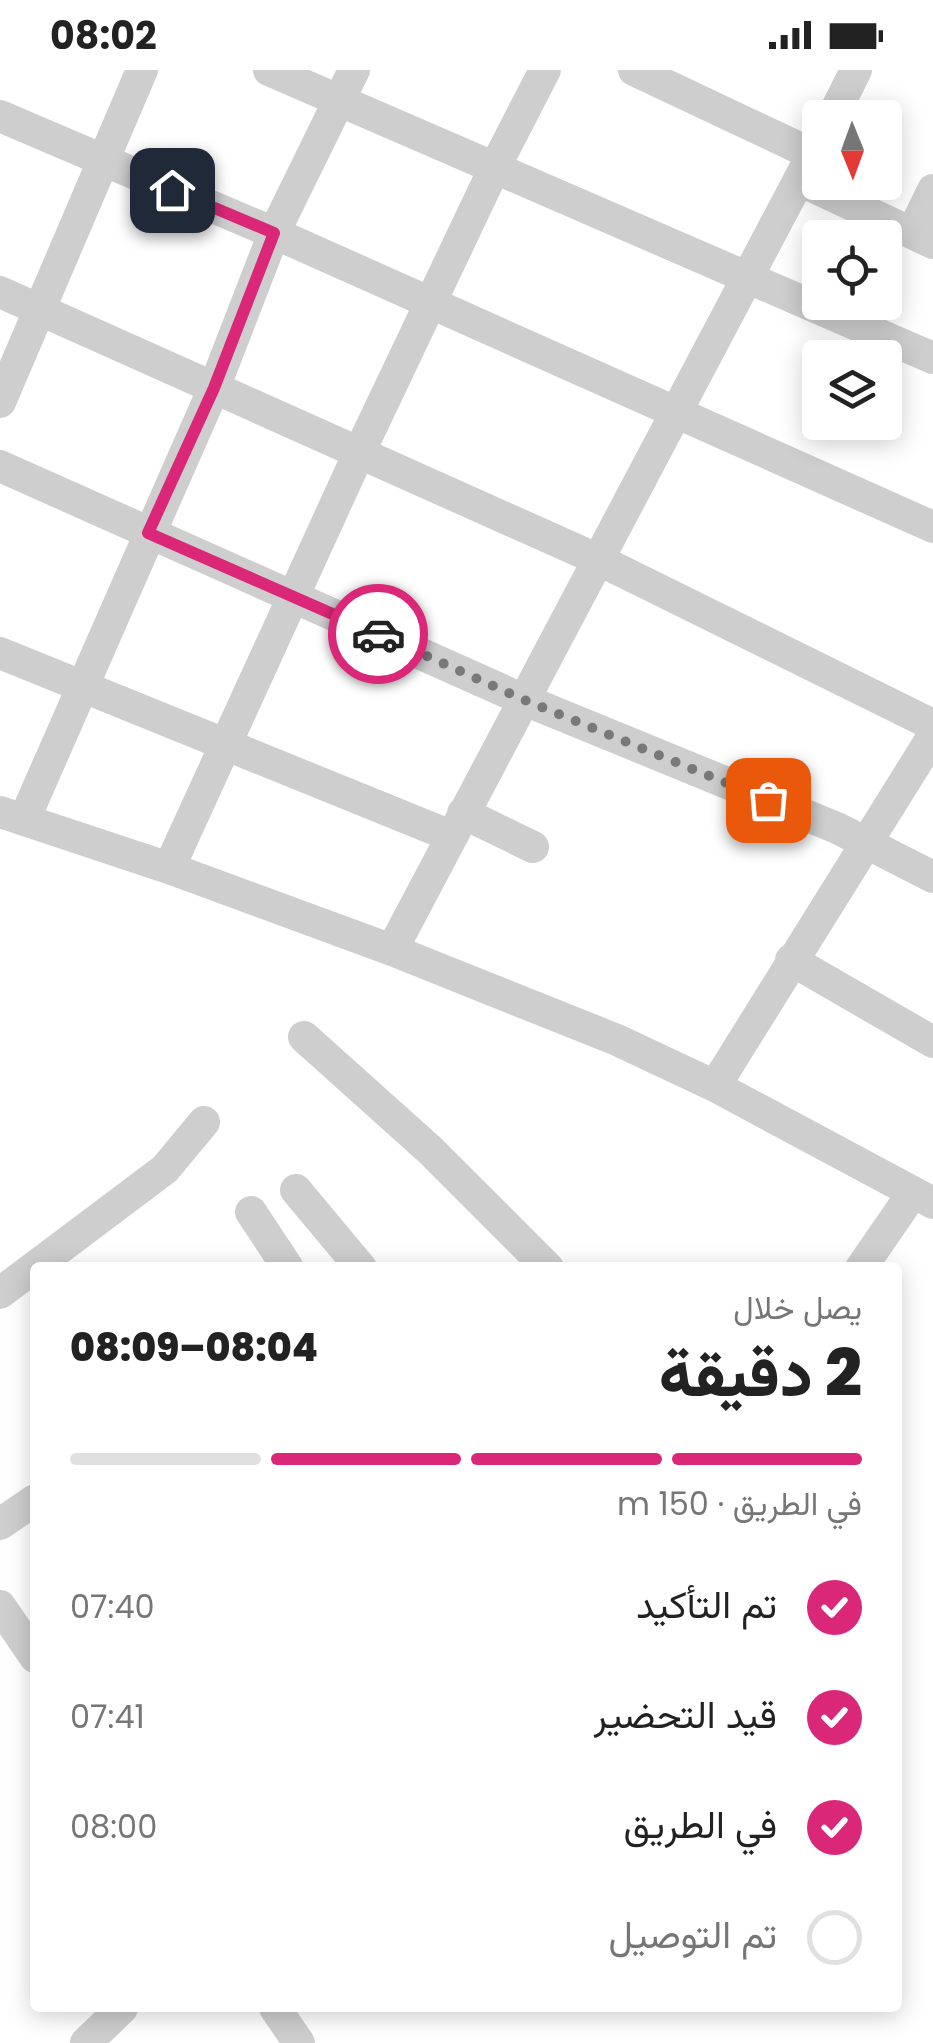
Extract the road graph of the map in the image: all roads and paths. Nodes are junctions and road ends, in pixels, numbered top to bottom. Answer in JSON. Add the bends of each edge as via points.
{"nodes":[{"id":1,"x":142,"y":70,"type":"edge"},
{"id":2,"x":270,"y":70,"type":"edge"},
{"id":3,"x":354,"y":70,"type":"edge"},
{"id":4,"x":546,"y":70,"type":"edge"},
{"id":5,"x":634,"y":70,"type":"edge"},
{"id":6,"x":856,"y":70,"type":"edge"},
{"id":7,"x":841,"y":100,"type":"edge"},
{"id":8,"x":340,"y":101,"type":"junction"},
{"id":9,"x":0,"y":116,"type":"edge"},
{"id":10,"x":802,"y":154,"type":"edge"},
{"id":11,"x":103,"y":162,"type":"junction"},
{"id":12,"x":495,"y":167,"type":"junction"},
{"id":13,"x":802,"y":173,"type":"edge"},
{"id":14,"x":933,"y":190,"type":"edge"},
{"id":15,"x":869,"y":200,"type":"edge"},
{"id":16,"x":274,"y":233,"type":"junction"},
{"id":17,"x":923,"y":238,"type":"edge"},
{"id":18,"x":748,"y":276,"type":"junction"},
{"id":19,"x":0,"y":292,"type":"edge"},
{"id":20,"x":430,"y":304,"type":"junction"},
{"id":21,"x":40,"y":310,"type":"junction"},
{"id":22,"x":933,"y":358,"type":"edge"},
{"id":23,"x":214,"y":388,"type":"junction"},
{"id":24,"x":0,"y":402,"type":"edge"},
{"id":25,"x":677,"y":412,"type":"junction"},
{"id":26,"x":359,"y":453,"type":"junction"},
{"id":27,"x":0,"y":466,"type":"edge"},
{"id":28,"x":933,"y":527,"type":"edge"},
{"id":29,"x":148,"y":533,"type":"junction"},
{"id":30,"x":599,"y":560,"type":"junction"},
{"id":31,"x":291,"y":596,"type":"junction"},
{"id":32,"x":0,"y":653,"type":"edge"},
{"id":33,"x":84,"y":687,"type":"junction"},
{"id":34,"x":522,"y":699,"type":"junction"},
{"id":35,"x":933,"y":725,"type":"edge"},
{"id":36,"x":933,"y":736,"type":"edge"},
{"id":37,"x":228,"y":744,"type":"junction"},
{"id":38,"x":12,"y":816,"type":"edge"},
{"id":39,"x":457,"y":824,"type":"junction"},
{"id":40,"x":866,"y":842,"type":"junction"},
{"id":41,"x":533,"y":847,"type":"dead end"},
{"id":42,"x":169,"y":868,"type":"junction"},
{"id":43,"x":933,"y":877,"type":"edge"},
{"id":44,"x":392,"y":950,"type":"junction"},
{"id":45,"x":791,"y":960,"type":"junction"},
{"id":46,"x":304,"y":1037,"type":"dead end"},
{"id":47,"x":933,"y":1042,"type":"edge"},
{"id":48,"x":715,"y":1086,"type":"junction"},
{"id":49,"x":204,"y":1122,"type":"dead end"},
{"id":50,"x":296,"y":1190,"type":"dead end"},
{"id":51,"x":923,"y":1198,"type":"edge"},
{"id":52,"x":251,"y":1212,"type":"dead end"},
{"id":53,"x":42,"y":1262,"type":"edge"},
{"id":54,"x":284,"y":1262,"type":"edge"},
{"id":55,"x":342,"y":1262,"type":"edge"},
{"id":56,"x":542,"y":1262,"type":"edge"},
{"id":57,"x":867,"y":1262,"type":"edge"},
{"id":58,"x":30,"y":1271,"type":"edge"},
{"id":59,"x":0,"y":1293,"type":"edge"},
{"id":60,"x":30,"y":1503,"type":"edge"},
{"id":61,"x":0,"y":1524,"type":"edge"},
{"id":62,"x":0,"y":1606,"type":"edge"},
{"id":63,"x":30,"y":1650,"type":"edge"},
{"id":64,"x":118,"y":2012,"type":"edge"},
{"id":65,"x":278,"y":2012,"type":"edge"},
{"id":66,"x":86,"y":2043,"type":"edge"},
{"id":67,"x":299,"y":2043,"type":"edge"}],
"edges":[{"from":1,"to":11,"type":"street"},
{"from":2,"to":8,"type":"street"},
{"from":3,"to":8,"type":"street"},
{"from":4,"to":12,"type":"street"},
{"from":5,"to":10,"type":"street"},
{"from":6,"to":7,"type":"street"},
{"from":8,"to":12,"type":"street"},
{"from":8,"to":16,"type":"street"},
{"from":9,"to":11,"type":"street"},
{"from":11,"to":16,"type":"street"},
{"from":11,"to":21,"type":"street"},
{"from":12,"to":18,"type":"street"},
{"from":12,"to":20,"type":"street"},
{"from":13,"to":18,"type":"street"},
{"from":14,"to":17,"type":"street"},
{"from":15,"to":17,"type":"street"},
{"from":16,"to":20,"type":"street"},
{"from":16,"to":23,"type":"street"},
{"from":18,"to":22,"type":"street"},
{"from":18,"to":25,"type":"street"},
{"from":19,"to":21,"type":"street"},
{"from":20,"to":25,"type":"street"},
{"from":20,"to":26,"type":"street"},
{"from":21,"to":23,"type":"street"},
{"from":21,"to":24,"type":"street"},
{"from":23,"to":26,"type":"street"},
{"from":23,"to":29,"type":"street"},
{"from":25,"to":28,"type":"street"},
{"from":25,"to":30,"type":"street"},
{"from":26,"to":30,"type":"street"},
{"from":26,"to":31,"type":"street"},
{"from":27,"to":29,"type":"street"},
{"from":29,"to":31,"type":"street"},
{"from":29,"to":33,"type":"street"},
{"from":30,"to":34,"type":"street"},
{"from":30,"to":35,"type":"street"},
{"from":31,"to":34,"type":"street"},
{"from":31,"to":37,"type":"street"},
{"from":32,"to":33,"type":"street"},
{"from":33,"to":37,"type":"street"},
{"from":33,"to":38,"type":"street"},
{"from":34,"to":39,"type":"street"},
{"from":34,"to":40,"type":"street"},
{"from":36,"to":40,"type":"street"},
{"from":37,"to":39,"type":"street"},
{"from":37,"to":42,"type":"street"},
{"from":38,"to":42,"type":"street"},
{"from":39,"to":41,"type":"street"},
{"from":39,"to":44,"type":"street"},
{"from":40,"to":43,"type":"street"},
{"from":40,"to":45,"type":"street"},
{"from":42,"to":44,"type":"street"},
{"from":44,"to":48,"type":"street"},
{"from":45,"to":47,"type":"street"},
{"from":45,"to":48,"type":"street"},
{"from":46,"to":56,"type":"street"},
{"from":48,"to":51,"type":"street"},
{"from":49,"to":53,"type":"street","via":[[166,1169]]},
{"from":50,"to":55,"type":"street"},
{"from":51,"to":57,"type":"street"},
{"from":52,"to":54,"type":"street"},
{"from":58,"to":59,"type":"street"},
{"from":60,"to":61,"type":"street"},
{"from":62,"to":63,"type":"street"},
{"from":64,"to":66,"type":"street"},
{"from":65,"to":67,"type":"street"}]}
